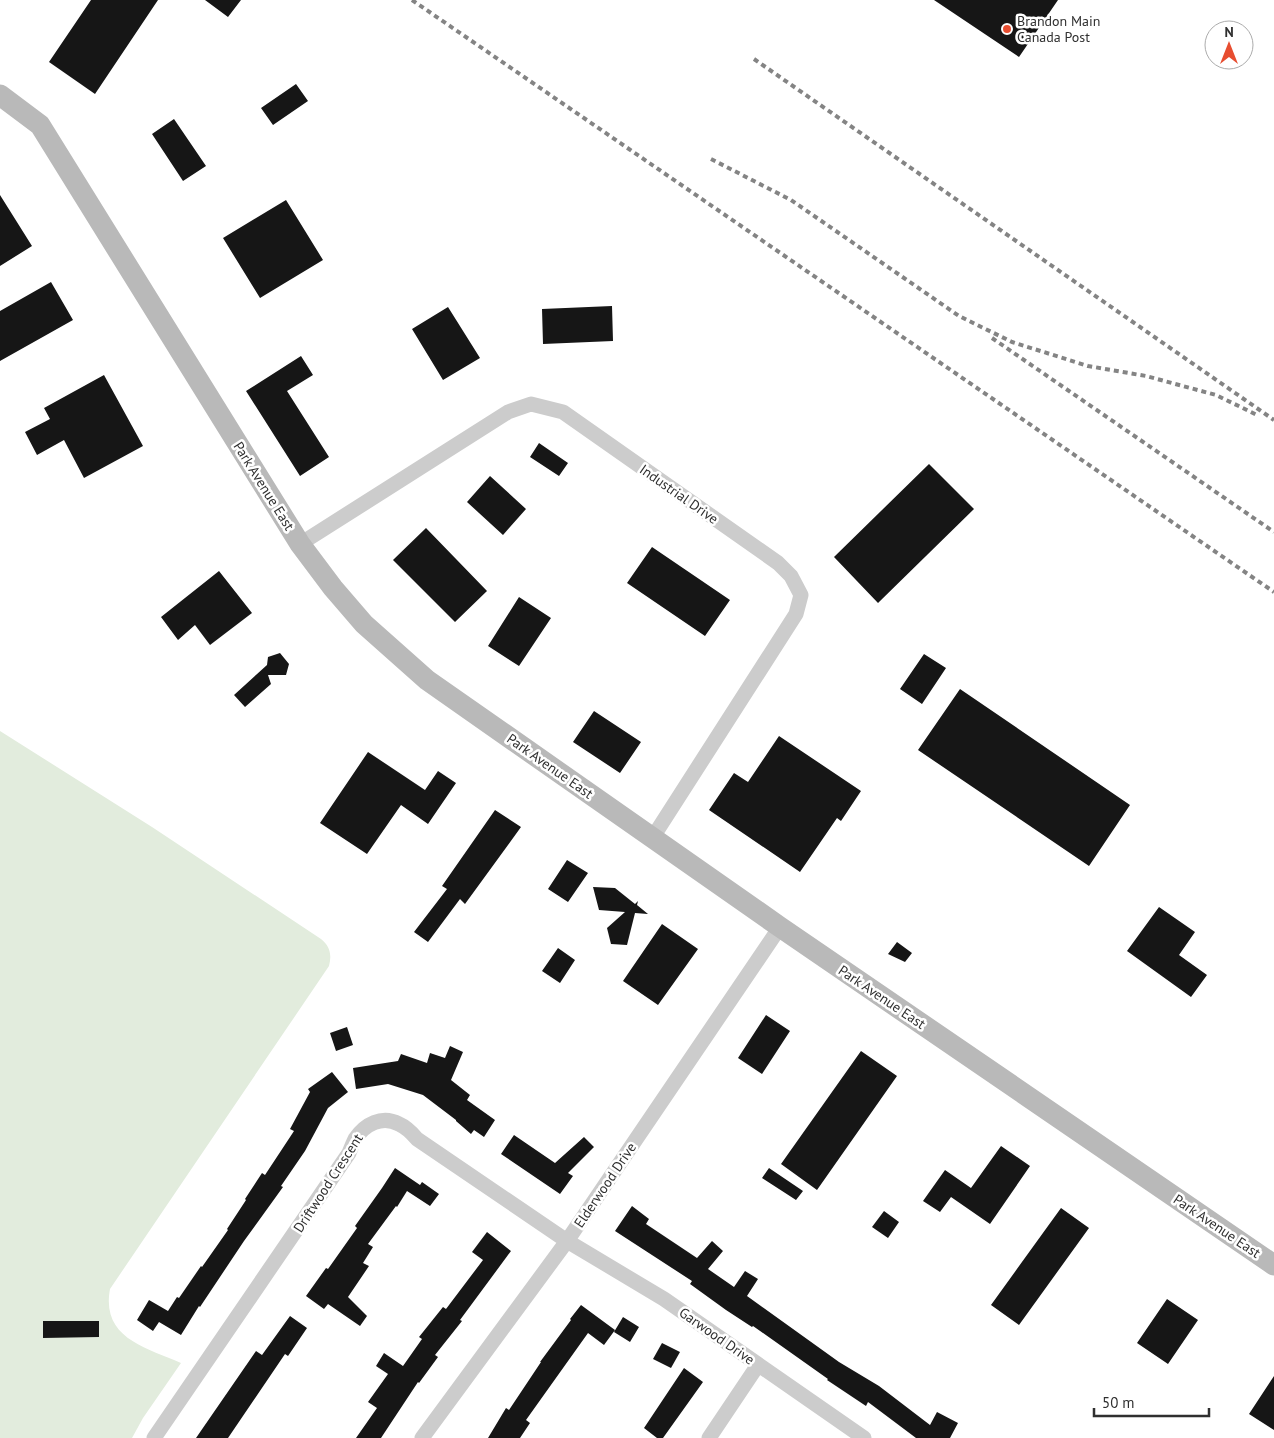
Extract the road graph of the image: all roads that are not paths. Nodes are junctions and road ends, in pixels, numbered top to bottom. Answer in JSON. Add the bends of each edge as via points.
{"nodes":[{"id":1,"x":0,"y":96,"type":"edge"},
{"id":2,"x":300,"y":544,"type":"junction"},
{"id":3,"x":653,"y":838,"type":"junction"},
{"id":4,"x":780,"y":927,"type":"junction"},
{"id":5,"x":567,"y":1241,"type":"junction"},
{"id":6,"x":1274,"y":1265,"type":"edge"},
{"id":7,"x":758,"y":1365,"type":"junction"},
{"id":8,"x":154,"y":1438,"type":"edge"},
{"id":9,"x":422,"y":1438,"type":"edge"},
{"id":10,"x":709,"y":1438,"type":"edge"},
{"id":11,"x":864,"y":1438,"type":"edge"}],
"edges":[{"from":1,"to":2,"type":"street","name":"Park Avenue East","via":[[40,125]]},
{"from":2,"to":3,"type":"street","name":"Park Avenue East","via":[[364,624],[427,680]]},
{"from":2,"to":3,"type":"street","name":"Industrial Drive","via":[[508,412],[531,404],[563,412],[778,563],[792,576],[801,595],[796,614]]},
{"from":3,"to":4,"type":"street","name":"Park Avenue East"},
{"from":4,"to":5,"type":"street","name":"Elderwood Drive"},
{"from":4,"to":6,"type":"street","name":"Park Avenue East"},
{"from":5,"to":7,"type":"street","name":"Garwood Drive","via":[[664,1300]]},
{"from":5,"to":8,"type":"street","name":"Driftwood Crescent","via":[[398,1123],[374,1122],[354,1139],[349,1153]]},
{"from":5,"to":9,"type":"street","name":"Elderwood Drive"},
{"from":7,"to":10,"type":"street"},
{"from":7,"to":11,"type":"street","name":"Garwood Drive"}]}
